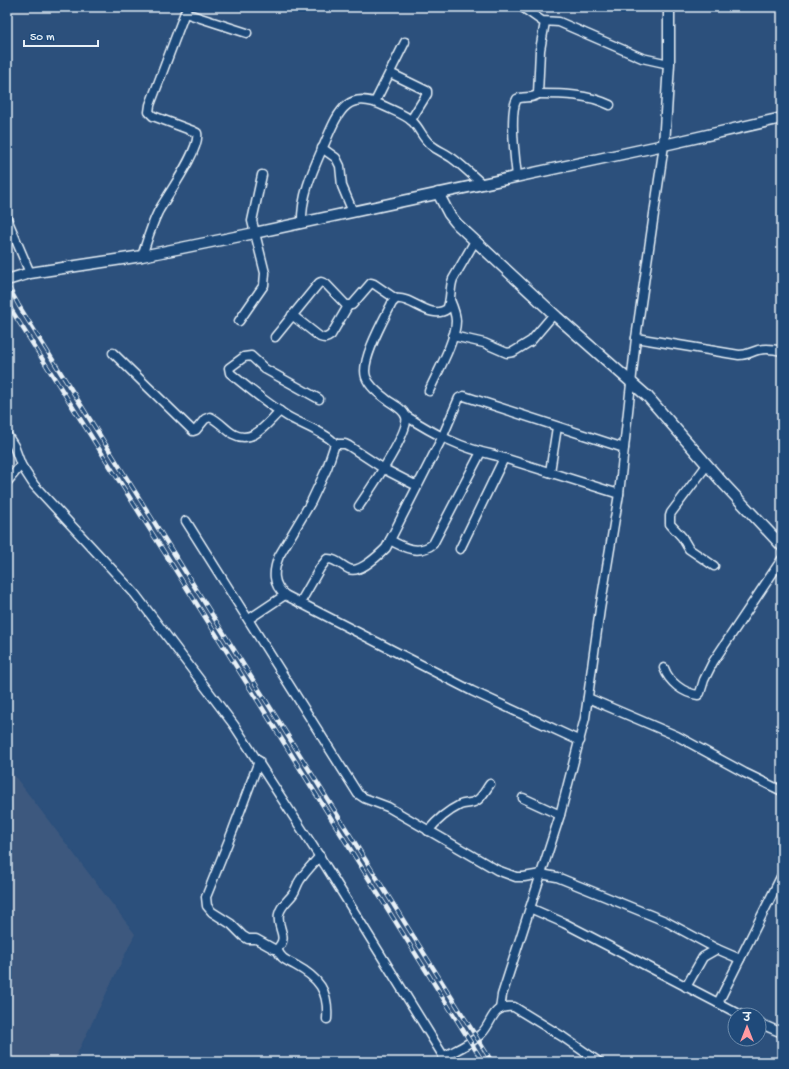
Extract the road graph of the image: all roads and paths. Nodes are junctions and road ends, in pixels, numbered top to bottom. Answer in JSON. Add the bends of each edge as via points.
{"nodes":[{"id":1,"x":522,"y":7,"type":"edge"},
{"id":2,"x":669,"y":7,"type":"edge"},
{"id":3,"x":186,"y":10,"type":"edge"},
{"id":4,"x":545,"y":22,"type":"junction"},
{"id":5,"x":247,"y":33,"type":"dead end"},
{"id":6,"x":405,"y":42,"type":"dead end"},
{"id":7,"x":669,"y":64,"type":"junction"},
{"id":8,"x":390,"y":73,"type":"junction"},
{"id":9,"x":538,"y":94,"type":"junction"},
{"id":10,"x":375,"y":102,"type":"junction"},
{"id":11,"x":610,"y":104,"type":"dead end"},
{"id":12,"x":782,"y":118,"type":"edge"},
{"id":13,"x":410,"y":120,"type":"junction"},
{"id":14,"x":664,"y":145,"type":"junction"},
{"id":15,"x":322,"y":148,"type":"junction"},
{"id":16,"x":262,"y":175,"type":"dead end"},
{"id":17,"x":517,"y":176,"type":"junction"},
{"id":18,"x":482,"y":184,"type":"junction"},
{"id":19,"x":438,"y":193,"type":"junction"},
{"id":20,"x":353,"y":212,"type":"junction"},
{"id":21,"x":7,"y":219,"type":"edge"},
{"id":22,"x":302,"y":223,"type":"junction"},
{"id":23,"x":254,"y":233,"type":"junction"},
{"id":24,"x":475,"y":241,"type":"junction"},
{"id":25,"x":142,"y":256,"type":"junction"},
{"id":26,"x":30,"y":273,"type":"junction"},
{"id":27,"x":7,"y":280,"type":"edge"},
{"id":28,"x":396,"y":299,"type":"junction"},
{"id":29,"x":450,"y":300,"type":"junction"},
{"id":30,"x":348,"y":306,"type":"junction"},
{"id":31,"x":554,"y":314,"type":"junction"},
{"id":32,"x":292,"y":315,"type":"junction"},
{"id":33,"x":239,"y":321,"type":"dead end"},
{"id":34,"x":453,"y":336,"type":"junction"},
{"id":35,"x":275,"y":337,"type":"dead end"},
{"id":36,"x":636,"y":338,"type":"junction"},
{"id":37,"x":782,"y":351,"type":"edge"},
{"id":38,"x":113,"y":353,"type":"dead end"},
{"id":39,"x":632,"y":383,"type":"junction"},
{"id":40,"x":429,"y":391,"type":"dead end"},
{"id":41,"x":319,"y":399,"type":"dead end"},
{"id":42,"x":280,"y":411,"type":"junction"},
{"id":43,"x":406,"y":416,"type":"junction"},
{"id":44,"x":557,"y":427,"type":"junction"},
{"id":45,"x":7,"y":435,"type":"edge"},
{"id":46,"x":442,"y":438,"type":"junction"},
{"id":47,"x":335,"y":444,"type":"junction"},
{"id":48,"x":624,"y":448,"type":"junction"},
{"id":49,"x":481,"y":452,"type":"junction"},
{"id":50,"x":504,"y":458,"type":"junction"},
{"id":51,"x":21,"y":465,"type":"junction"},
{"id":52,"x":707,"y":465,"type":"junction"},
{"id":53,"x":384,"y":469,"type":"junction"},
{"id":54,"x":550,"y":472,"type":"junction"},
{"id":55,"x":7,"y":482,"type":"edge"},
{"id":56,"x":419,"y":482,"type":"junction"},
{"id":57,"x":619,"y":494,"type":"junction"},
{"id":58,"x":359,"y":506,"type":"dead end"},
{"id":59,"x":186,"y":520,"type":"dead end"},
{"id":60,"x":390,"y":540,"type":"junction"},
{"id":61,"x":780,"y":540,"type":"edge"},
{"id":62,"x":460,"y":549,"type":"dead end"},
{"id":63,"x":782,"y":559,"type":"edge"},
{"id":64,"x":714,"y":566,"type":"dead end"},
{"id":65,"x":285,"y":595,"type":"junction"},
{"id":66,"x":300,"y":603,"type":"junction"},
{"id":67,"x":250,"y":619,"type":"junction"},
{"id":68,"x":664,"y":668,"type":"dead end"},
{"id":69,"x":588,"y":698,"type":"junction"},
{"id":70,"x":580,"y":741,"type":"junction"},
{"id":71,"x":259,"y":761,"type":"junction"},
{"id":72,"x":490,"y":784,"type":"dead end"},
{"id":73,"x":782,"y":791,"type":"edge"},
{"id":74,"x":523,"y":798,"type":"dead end"},
{"id":75,"x":560,"y":815,"type":"junction"},
{"id":76,"x":428,"y":831,"type":"junction"},
{"id":77,"x":320,"y":856,"type":"junction"},
{"id":78,"x":541,"y":874,"type":"junction"},
{"id":79,"x":782,"y":875,"type":"edge"},
{"id":80,"x":530,"y":908,"type":"junction"},
{"id":81,"x":277,"y":949,"type":"junction"},
{"id":82,"x":717,"y":949,"type":"junction"},
{"id":83,"x":740,"y":959,"type":"junction"},
{"id":84,"x":686,"y":987,"type":"junction"},
{"id":85,"x":718,"y":1003,"type":"junction"},
{"id":86,"x":727,"y":1008,"type":"edge"},
{"id":87,"x":500,"y":1009,"type":"junction"},
{"id":88,"x":327,"y":1019,"type":"dead end"},
{"id":89,"x":767,"y":1026,"type":"edge"},
{"id":90,"x":782,"y":1033,"type":"edge"},
{"id":91,"x":445,"y":1059,"type":"edge"},
{"id":92,"x":599,"y":1062,"type":"edge"}],
"edges":[{"from":1,"to":4,"type":"street"},
{"from":2,"to":7,"type":"street"},
{"from":3,"to":5,"type":"street"},
{"from":3,"to":25,"type":"street","via":[[149,112],[153,116],[197,133],[197,143],[157,213]]},
{"from":4,"to":7,"type":"street","via":[[558,22],[642,58]]},
{"from":4,"to":9,"type":"street","via":[[540,50]]},
{"from":6,"to":8,"type":"street"},
{"from":7,"to":14,"type":"street"},
{"from":8,"to":10,"type":"street"},
{"from":8,"to":13,"type":"street","via":[[427,91]]},
{"from":9,"to":11,"type":"street","via":[[576,94]]},
{"from":9,"to":17,"type":"street","via":[[517,98],[515,101],[513,133]]},
{"from":10,"to":13,"type":"street"},
{"from":10,"to":15,"type":"street","via":[[358,100],[345,106]]},
{"from":12,"to":14,"type":"street"},
{"from":13,"to":18,"type":"street","via":[[426,141],[452,158]]},
{"from":14,"to":17,"type":"street"},
{"from":14,"to":36,"type":"street"},
{"from":15,"to":20,"type":"street","via":[[336,158],[340,166],[342,186]]},
{"from":15,"to":22,"type":"street","via":[[303,200]]},
{"from":16,"to":23,"type":"street","via":[[252,217]]},
{"from":17,"to":18,"type":"street"},
{"from":18,"to":19,"type":"street"},
{"from":19,"to":20,"type":"street"},
{"from":19,"to":24,"type":"street","via":[[449,214]]},
{"from":20,"to":22,"type":"street"},
{"from":21,"to":26,"type":"street"},
{"from":22,"to":23,"type":"street"},
{"from":23,"to":25,"type":"street"},
{"from":23,"to":33,"type":"street","via":[[265,273],[264,285]]},
{"from":24,"to":29,"type":"street","via":[[451,283]]},
{"from":24,"to":31,"type":"street"},
{"from":25,"to":26,"type":"street"},
{"from":26,"to":27,"type":"street"},
{"from":28,"to":29,"type":"street","via":[[437,312],[447,309]]},
{"from":28,"to":30,"type":"street","via":[[371,283],[352,305]]},
{"from":28,"to":43,"type":"street","via":[[368,354],[364,369],[373,388]]},
{"from":29,"to":34,"type":"street","via":[[456,319]]},
{"from":30,"to":32,"type":"street","via":[[321,282]]},
{"from":30,"to":32,"type":"street","via":[[331,335],[324,339]]},
{"from":31,"to":34,"type":"street","via":[[531,341],[513,352],[507,353]]},
{"from":31,"to":39,"type":"street"},
{"from":32,"to":35,"type":"street"},
{"from":34,"to":40,"type":"street"},
{"from":36,"to":37,"type":"street","via":[[739,355],[764,349]]},
{"from":36,"to":39,"type":"street"},
{"from":38,"to":42,"type":"street","via":[[193,431],[210,417],[234,434],[247,437],[254,435]]},
{"from":39,"to":48,"type":"street"},
{"from":39,"to":52,"type":"street","via":[[648,397]]},
{"from":41,"to":42,"type":"street","via":[[265,369],[251,356],[244,357],[229,368],[230,373]]},
{"from":42,"to":47,"type":"street"},
{"from":43,"to":46,"type":"street"},
{"from":43,"to":53,"type":"street","via":[[399,440]]},
{"from":44,"to":46,"type":"street","via":[[464,396],[459,398]]},
{"from":44,"to":48,"type":"street"},
{"from":44,"to":54,"type":"street"},
{"from":45,"to":51,"type":"street"},
{"from":46,"to":49,"type":"street"},
{"from":46,"to":56,"type":"street"},
{"from":47,"to":53,"type":"street","via":[[349,446]]},
{"from":47,"to":65,"type":"street","via":[[311,502],[275,565],[274,577]]},
{"from":48,"to":57,"type":"street"},
{"from":49,"to":50,"type":"street"},
{"from":49,"to":60,"type":"street","via":[[433,544],[424,550],[418,550]]},
{"from":50,"to":54,"type":"street"},
{"from":50,"to":62,"type":"street"},
{"from":51,"to":55,"type":"street"},
{"from":51,"to":71,"type":"street","via":[[34,485],[135,594]]},
{"from":52,"to":61,"type":"street"},
{"from":52,"to":64,"type":"street","via":[[671,513],[669,520],[689,549]]},
{"from":53,"to":56,"type":"street","via":[[413,484]]},
{"from":53,"to":58,"type":"street"},
{"from":54,"to":57,"type":"street"},
{"from":56,"to":60,"type":"street"},
{"from":57,"to":69,"type":"street"},
{"from":59,"to":67,"type":"street"},
{"from":60,"to":66,"type":"street","via":[[383,552],[358,570],[350,570],[329,558],[324,561]]},
{"from":63,"to":68,"type":"street","via":[[713,662],[698,695],[682,689],[670,679]]},
{"from":65,"to":66,"type":"street"},
{"from":65,"to":67,"type":"street"},
{"from":66,"to":70,"type":"street","via":[[472,691]]},
{"from":67,"to":76,"type":"street","via":[[358,794],[388,807]]},
{"from":69,"to":70,"type":"street"},
{"from":69,"to":73,"type":"street","via":[[657,727]]},
{"from":70,"to":75,"type":"street"},
{"from":71,"to":77,"type":"street"},
{"from":71,"to":81,"type":"street","via":[[205,902],[212,912],[231,924],[244,937],[256,939]]},
{"from":72,"to":76,"type":"street","via":[[476,802],[449,811]]},
{"from":74,"to":75,"type":"street"},
{"from":75,"to":78,"type":"street"},
{"from":76,"to":78,"type":"street","via":[[516,878]]},
{"from":77,"to":81,"type":"street","via":[[282,907],[279,924],[283,938]]},
{"from":77,"to":91,"type":"street"},
{"from":78,"to":80,"type":"street"},
{"from":78,"to":82,"type":"street","via":[[581,886],[635,908]]},
{"from":79,"to":83,"type":"street"},
{"from":80,"to":84,"type":"street"},
{"from":80,"to":87,"type":"street","via":[[502,995]]},
{"from":81,"to":88,"type":"street","via":[[283,959],[318,981],[328,1006]]},
{"from":82,"to":83,"type":"street"},
{"from":82,"to":84,"type":"street","via":[[703,957]]},
{"from":83,"to":85,"type":"street"},
{"from":84,"to":85,"type":"street"},
{"from":85,"to":86,"type":"street"},
{"from":87,"to":91,"type":"street","via":[[492,1016],[483,1033]]},
{"from":87,"to":92,"type":"street","via":[[506,1006],[514,1007]]},
{"from":89,"to":90,"type":"street"}]}
